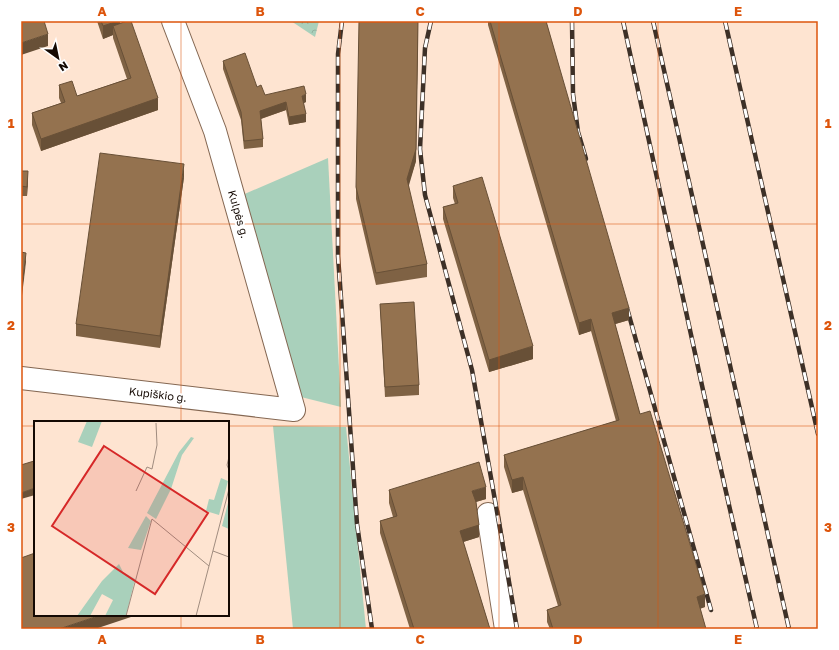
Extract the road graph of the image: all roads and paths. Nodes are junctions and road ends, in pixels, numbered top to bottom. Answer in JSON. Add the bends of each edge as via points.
{"nodes":[{"id":1,"x":173,"y":21,"type":"edge"},
{"id":2,"x":21,"y":378,"type":"edge"},
{"id":3,"x":294,"y":410,"type":"joint"},
{"id":4,"x":488,"y":514,"type":"dead end"},
{"id":5,"x":506,"y":629,"type":"edge"}],
"edges":[{"from":1,"to":3,"type":"street","name":"Kulpės g.","via":[[214,131]]},
{"from":2,"to":3,"type":"street","name":"Kupiškio g."},
{"from":4,"to":5,"type":"street"}]}
